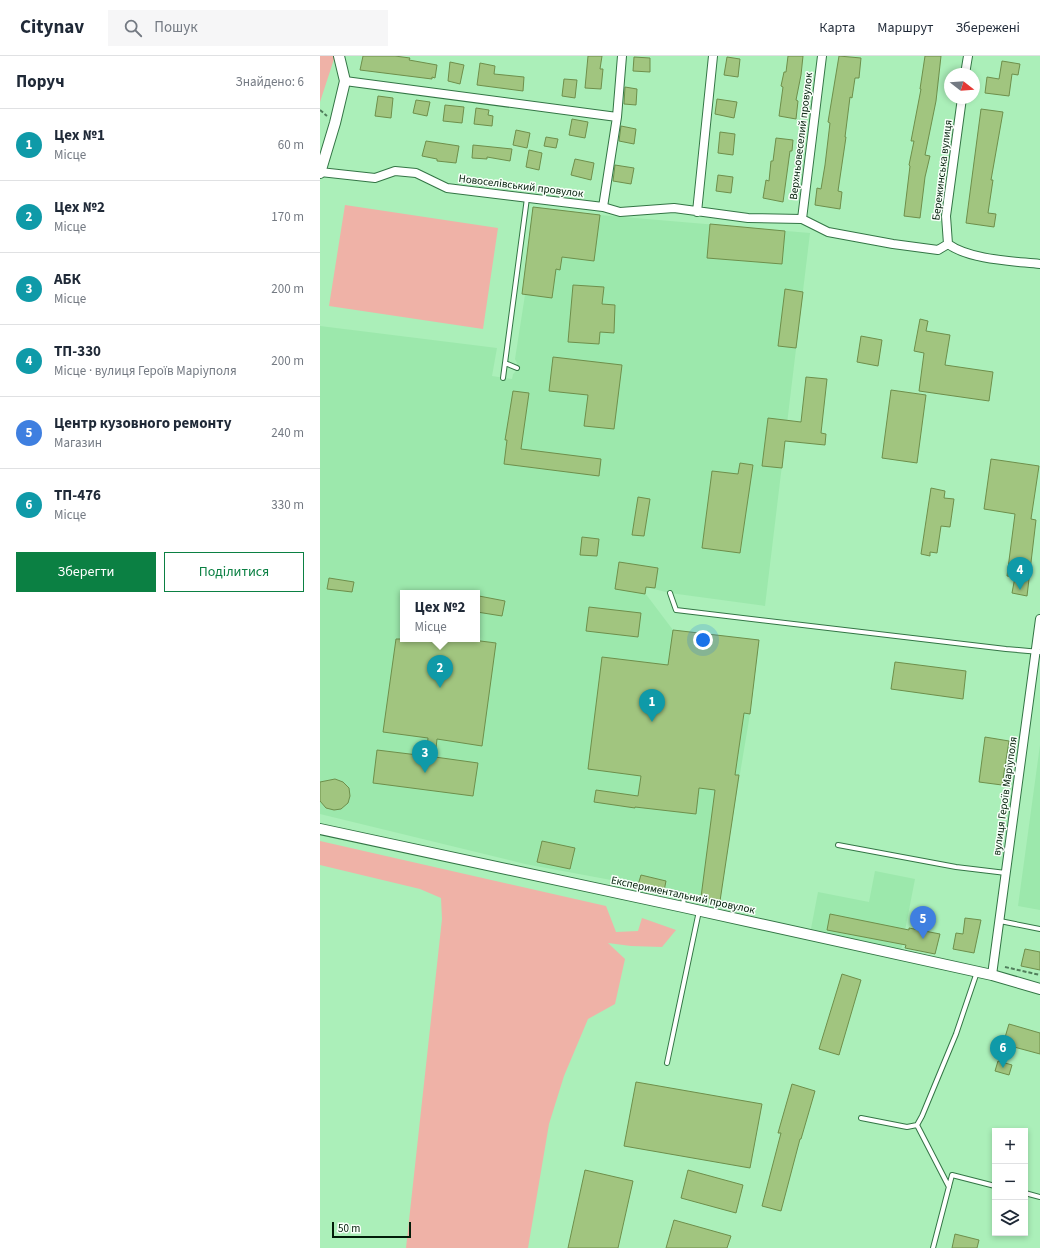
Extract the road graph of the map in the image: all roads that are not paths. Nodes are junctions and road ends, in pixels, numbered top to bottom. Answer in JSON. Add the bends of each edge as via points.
{"nodes":[{"id":1,"x":339,"y":56,"type":"edge"},
{"id":2,"x":622,"y":56,"type":"edge"},
{"id":3,"x":713,"y":56,"type":"edge"},
{"id":4,"x":822,"y":56,"type":"edge"},
{"id":5,"x":968,"y":56,"type":"edge"},
{"id":6,"x":966,"y":68,"type":"edge"},
{"id":7,"x":345,"y":81,"type":"junction"},
{"id":8,"x":961,"y":104,"type":"edge"},
{"id":9,"x":617,"y":118,"type":"junction"},
{"id":10,"x":320,"y":172,"type":"edge"},
{"id":11,"x":527,"y":198,"type":"junction"},
{"id":12,"x":604,"y":207,"type":"junction"},
{"id":13,"x":697,"y":212,"type":"junction"},
{"id":14,"x":802,"y":219,"type":"junction"},
{"id":15,"x":948,"y":244,"type":"junction"},
{"id":16,"x":1040,"y":264,"type":"edge"},
{"id":17,"x":505,"y":363,"type":"junction"},
{"id":18,"x":517,"y":368,"type":"dead end"},
{"id":19,"x":503,"y":378,"type":"dead end"},
{"id":20,"x":670,"y":593,"type":"dead end"},
{"id":21,"x":1040,"y":619,"type":"edge"},
{"id":22,"x":1038,"y":652,"type":"edge"},
{"id":23,"x":320,"y":829,"type":"edge"},
{"id":24,"x":838,"y":845,"type":"dead end"},
{"id":25,"x":1006,"y":873,"type":"junction"},
{"id":26,"x":699,"y":910,"type":"junction"},
{"id":27,"x":1000,"y":921,"type":"junction"},
{"id":28,"x":1040,"y":929,"type":"edge"},
{"id":29,"x":977,"y":972,"type":"junction"},
{"id":30,"x":992,"y":975,"type":"junction"},
{"id":31,"x":1040,"y":989,"type":"edge"},
{"id":32,"x":667,"y":1063,"type":"dead end"},
{"id":33,"x":861,"y":1118,"type":"dead end"},
{"id":34,"x":917,"y":1125,"type":"junction"},
{"id":35,"x":992,"y":1185,"type":"edge"},
{"id":36,"x":949,"y":1187,"type":"junction"},
{"id":37,"x":1028,"y":1194,"type":"edge"},
{"id":38,"x":1040,"y":1197,"type":"edge"},
{"id":39,"x":933,"y":1248,"type":"edge"}],
"edges":[{"from":1,"to":7,"type":"street"},
{"from":2,"to":9,"type":"street"},
{"from":3,"to":13,"type":"street"},
{"from":4,"to":14,"type":"street","name":"Верхньовеселий провулок"},
{"from":5,"to":6,"type":"street"},
{"from":7,"to":9,"type":"street"},
{"from":7,"to":10,"type":"street"},
{"from":8,"to":15,"type":"street","name":"Бережинська вулиця","via":[[946,216]]},
{"from":9,"to":12,"type":"street"},
{"from":10,"to":11,"type":"street","name":"Новоселівський провулок","via":[[375,178],[395,171],[416,173],[448,188]]},
{"from":11,"to":12,"type":"street","name":"Новоселівський провулок"},
{"from":11,"to":17,"type":"lane"},
{"from":12,"to":13,"type":"street","name":"Новоселівський провулок","via":[[620,212],[674,208]]},
{"from":13,"to":14,"type":"street","name":"Новоселівський провулок","via":[[748,218]]},
{"from":14,"to":15,"type":"street","via":[[828,232],[886,243],[938,250]]},
{"from":15,"to":16,"type":"street","via":[[954,249],[974,255]]},
{"from":17,"to":18,"type":"lane"},
{"from":17,"to":19,"type":"lane"},
{"from":20,"to":22,"type":"lane","via":[[676,610]]},
{"from":21,"to":22,"type":"street","name":"вулиця Героїв Маріуполя"},
{"from":22,"to":25,"type":"street","name":"вулиця Героїв Маріуполя"},
{"from":23,"to":26,"type":"street","name":"Експериментальний провулок","via":[[683,902]]},
{"from":24,"to":25,"type":"lane","via":[[956,867]]},
{"from":25,"to":27,"type":"street","name":"вулиця Героїв Маріуполя"},
{"from":26,"to":29,"type":"street","name":"Експериментальний провулок"},
{"from":26,"to":32,"type":"lane"},
{"from":27,"to":28,"type":"lane"},
{"from":27,"to":30,"type":"street","name":"вулиця Героїв Маріуполя"},
{"from":29,"to":30,"type":"street","name":"Експериментальний провулок"},
{"from":29,"to":34,"type":"lane","via":[[956,1034]]},
{"from":30,"to":31,"type":"street","name":"Експериментальний провулок"},
{"from":33,"to":34,"type":"lane","via":[[907,1127]]},
{"from":34,"to":36,"type":"lane"},
{"from":35,"to":36,"type":"lane","via":[[952,1175]]},
{"from":36,"to":39,"type":"lane"},
{"from":37,"to":38,"type":"lane"}]}
